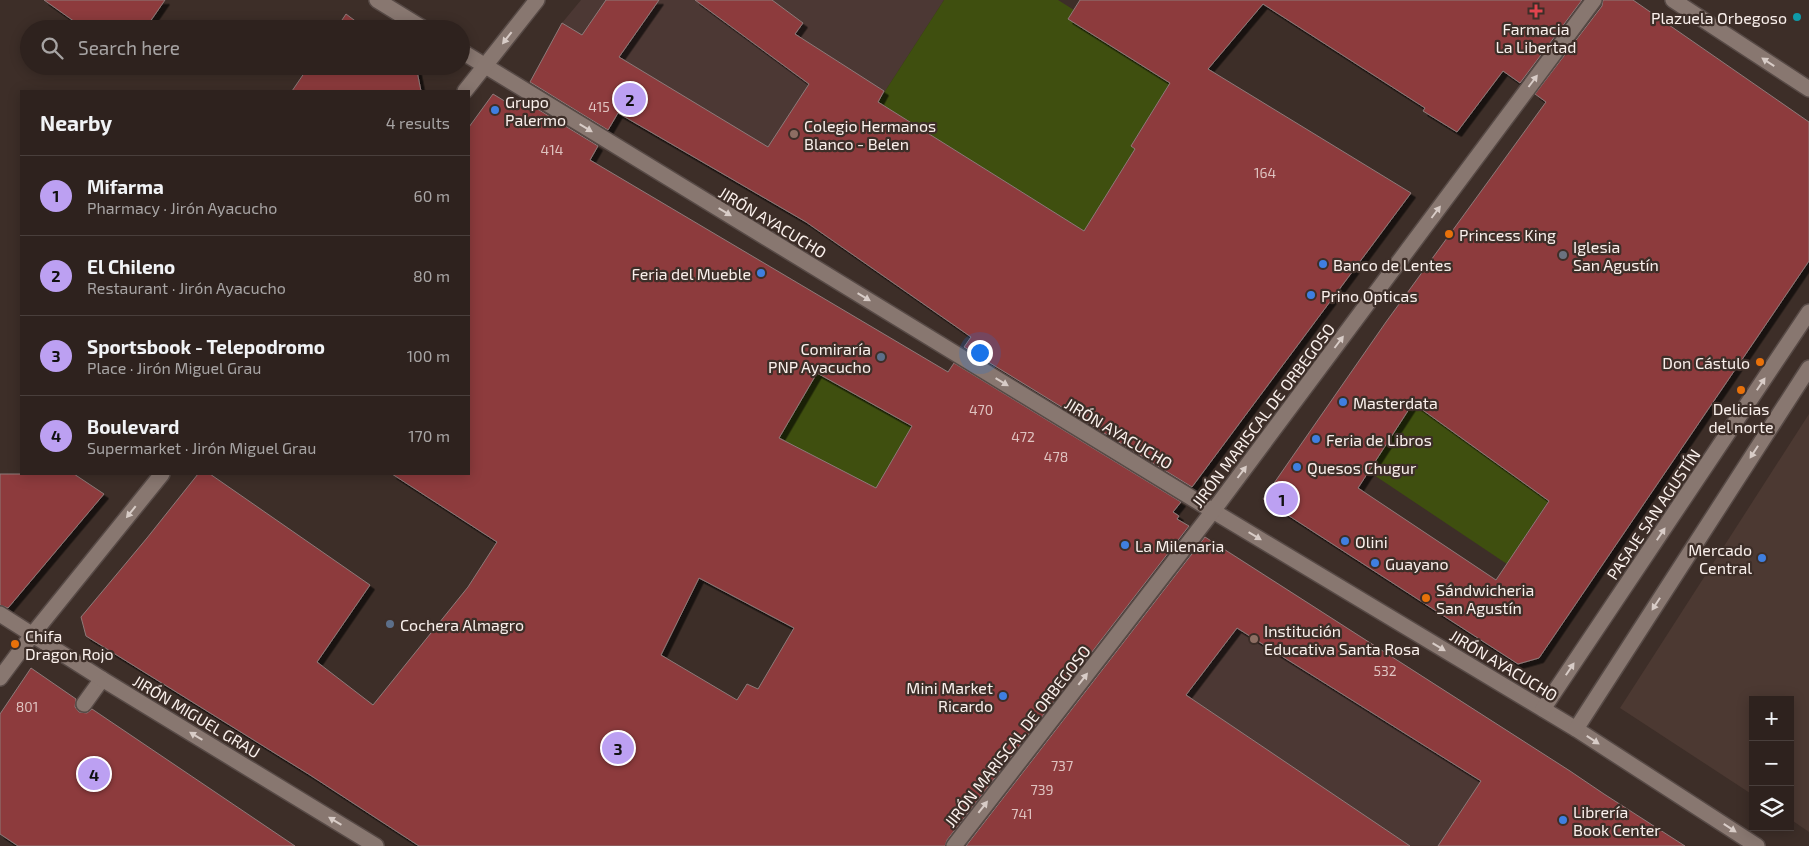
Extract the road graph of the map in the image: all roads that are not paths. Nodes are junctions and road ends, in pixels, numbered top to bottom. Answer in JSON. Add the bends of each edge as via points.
{"nodes":[{"id":1,"x":377,"y":0,"type":"edge"},
{"id":2,"x":537,"y":0,"type":"edge"},
{"id":3,"x":1594,"y":0,"type":"edge"},
{"id":4,"x":1673,"y":0,"type":"edge"},
{"id":5,"x":409,"y":20,"type":"edge"},
{"id":6,"x":470,"y":57,"type":"edge"},
{"id":7,"x":485,"y":66,"type":"junction"},
{"id":8,"x":1809,"y":89,"type":"edge"},
{"id":9,"x":466,"y":90,"type":"edge"},
{"id":10,"x":1809,"y":312,"type":"edge"},
{"id":11,"x":1809,"y":368,"type":"edge"},
{"id":12,"x":161,"y":475,"type":"edge"},
{"id":13,"x":1213,"y":511,"type":"junction"},
{"id":14,"x":0,"y":614,"type":"edge"},
{"id":15,"x":32,"y":635,"type":"junction"},
{"id":16,"x":0,"y":678,"type":"edge"},
{"id":17,"x":102,"y":679,"type":"junction"},
{"id":18,"x":84,"y":704,"type":"dead end"},
{"id":19,"x":1543,"y":710,"type":"junction"},
{"id":20,"x":1576,"y":729,"type":"junction"},
{"id":21,"x":376,"y":846,"type":"edge"},
{"id":22,"x":954,"y":846,"type":"edge"},
{"id":23,"x":1757,"y":846,"type":"edge"}],
"edges":[{"from":1,"to":5,"type":"street"},
{"from":2,"to":7,"type":"street","one_way":true},
{"from":13,"to":3,"type":"street","name":"JIRÓN MARISCAL DE ORBEGOSO","one_way":true},
{"from":8,"to":4,"type":"street","one_way":true},
{"from":6,"to":7,"type":"street","name":"JIRÓN AYACUCHO"},
{"from":7,"to":9,"type":"street"},
{"from":7,"to":13,"type":"street","name":"JIRÓN AYACUCHO","one_way":true},
{"from":19,"to":10,"type":"street","name":"PASAJE SAN AGUSTÍN","one_way":true},
{"from":11,"to":20,"type":"street","one_way":true},
{"from":12,"to":15,"type":"street","one_way":true},
{"from":13,"to":19,"type":"street","name":"JIRÓN AYACUCHO","one_way":true},
{"from":22,"to":13,"type":"street","name":"JIRÓN MARISCAL DE ORBEGOSO","one_way":true},
{"from":14,"to":15,"type":"street","name":"JIRÓN MIGUEL GRAU"},
{"from":15,"to":16,"type":"street"},
{"from":15,"to":17,"type":"street","name":"JIRÓN MIGUEL GRAU"},
{"from":17,"to":18,"type":"street"},
{"from":21,"to":17,"type":"street","name":"JIRÓN MIGUEL GRAU","one_way":true},
{"from":19,"to":20,"type":"street","name":"JIRÓN AYACUCHO"},
{"from":20,"to":23,"type":"street","name":"JIRÓN AYACUCHO","one_way":true}]}
